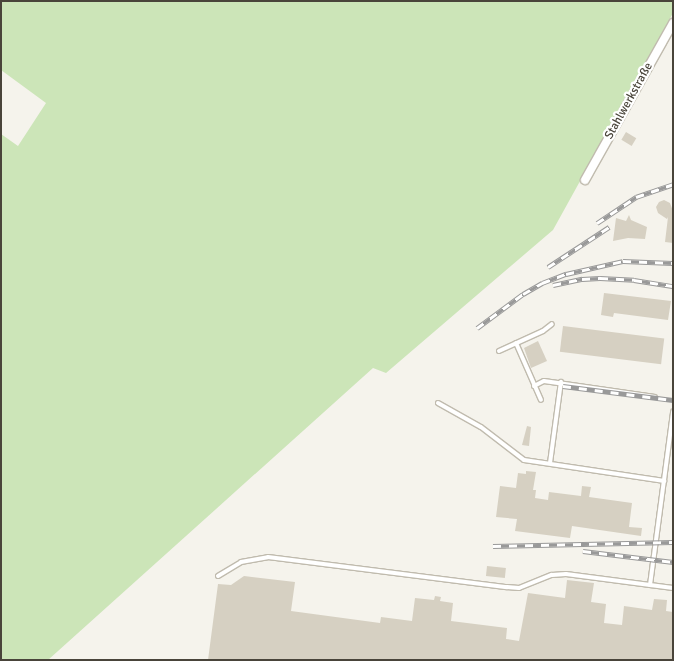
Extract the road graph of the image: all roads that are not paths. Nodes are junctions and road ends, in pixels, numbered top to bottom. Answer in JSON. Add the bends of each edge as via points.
{"nodes":[{"id":1,"x":673,"y":23,"type":"edge"},
{"id":2,"x":586,"y":180,"type":"dead end"},
{"id":3,"x":552,"y":324,"type":"dead end"},
{"id":4,"x":516,"y":343,"type":"junction"},
{"id":5,"x":499,"y":351,"type":"dead end"},
{"id":6,"x":561,"y":382,"type":"junction"},
{"id":7,"x":534,"y":386,"type":"junction"},
{"id":8,"x":655,"y":397,"type":"dead end"},
{"id":9,"x":541,"y":400,"type":"dead end"},
{"id":10,"x":438,"y":403,"type":"dead end"},
{"id":11,"x":673,"y":412,"type":"edge"},
{"id":12,"x":550,"y":463,"type":"junction"},
{"id":13,"x":664,"y":481,"type":"junction"},
{"id":14,"x":218,"y":576,"type":"dead end"},
{"id":15,"x":650,"y":585,"type":"junction"},
{"id":16,"x":673,"y":588,"type":"edge"}],
"edges":[{"from":1,"to":2,"type":"street","name":"Stahlwerkstraße"},
{"from":3,"to":4,"type":"lane"},
{"from":4,"to":5,"type":"lane"},
{"from":4,"to":7,"type":"lane"},
{"from":6,"to":7,"type":"lane","via":[[544,381]]},
{"from":6,"to":8,"type":"lane"},
{"from":6,"to":12,"type":"lane"},
{"from":7,"to":9,"type":"lane"},
{"from":10,"to":12,"type":"lane","via":[[481,428],[524,460]]},
{"from":11,"to":13,"type":"lane"},
{"from":12,"to":13,"type":"lane"},
{"from":13,"to":15,"type":"lane"},
{"from":14,"to":15,"type":"lane","via":[[241,562],[268,557],[519,588],[552,575],[566,574]]},
{"from":15,"to":16,"type":"lane"}]}
